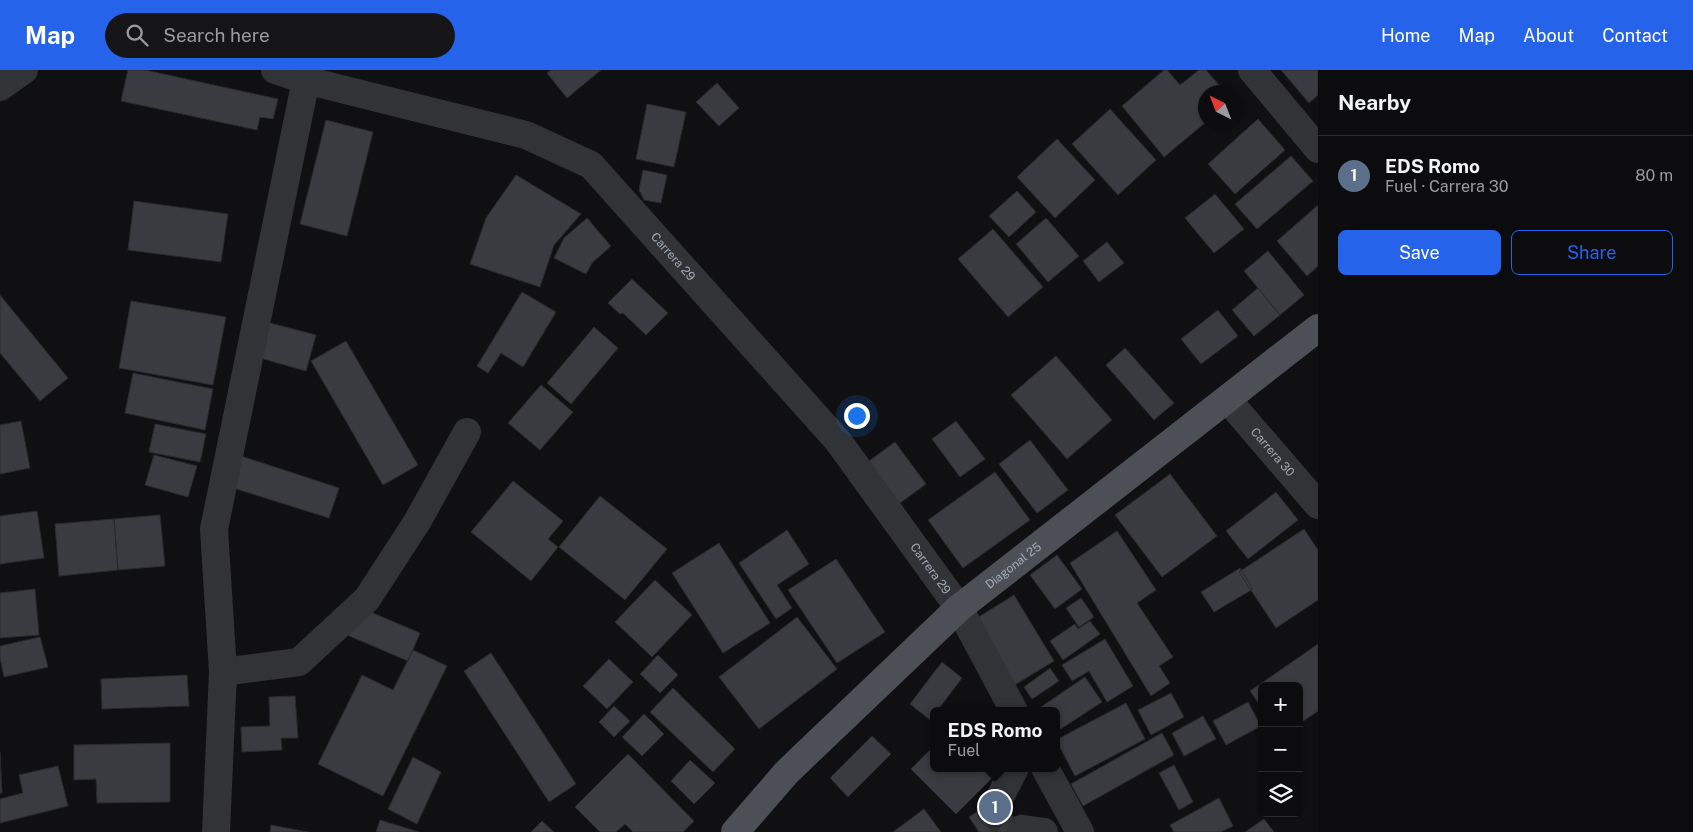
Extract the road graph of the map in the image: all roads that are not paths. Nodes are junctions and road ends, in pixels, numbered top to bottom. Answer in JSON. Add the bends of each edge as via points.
{"nodes":[{"id":1,"x":24,"y":70,"type":"edge"},
{"id":2,"x":275,"y":70,"type":"edge"},
{"id":3,"x":1252,"y":70,"type":"edge"},
{"id":4,"x":306,"y":75,"type":"edge"},
{"id":5,"x":0,"y":86,"type":"edge"},
{"id":6,"x":1318,"y":149,"type":"edge"},
{"id":7,"x":1318,"y":328,"type":"edge"},
{"id":8,"x":1227,"y":399,"type":"junction"},
{"id":9,"x":467,"y":432,"type":"dead end"},
{"id":10,"x":1318,"y":505,"type":"edge"},
{"id":11,"x":960,"y":608,"type":"junction"},
{"id":12,"x":223,"y":672,"type":"junction"},
{"id":13,"x":1012,"y":707,"type":"edge"},
{"id":14,"x":1013,"y":772,"type":"edge"},
{"id":15,"x":1047,"y":772,"type":"edge"},
{"id":16,"x":1000,"y":797,"type":"tunnel mouth"},
{"id":17,"x":216,"y":832,"type":"edge"},
{"id":18,"x":735,"y":832,"type":"edge"},
{"id":19,"x":1080,"y":832,"type":"edge"}],
"edges":[{"from":1,"to":5,"type":"street"},
{"from":2,"to":4,"type":"street","name":"Carrera 29"},
{"from":3,"to":6,"type":"street"},
{"from":4,"to":11,"type":"street","name":"Carrera 29","via":[[526,136],[591,165],[838,441]]},
{"from":4,"to":12,"type":"street","via":[[214,529]]},
{"from":7,"to":8,"type":"main road","name":"Diagonal 25"},
{"from":8,"to":10,"type":"street","name":"Carrera 30"},
{"from":8,"to":11,"type":"main road","name":"Diagonal 25"},
{"from":9,"to":12,"type":"street","via":[[417,522],[367,600],[299,662]]},
{"from":11,"to":13,"type":"street"},
{"from":11,"to":18,"type":"main road","name":"Diagonal 25","via":[[787,772]]},
{"from":12,"to":17,"type":"street"},
{"from":14,"to":16,"type":"street"},
{"from":15,"to":19,"type":"street"}]}
